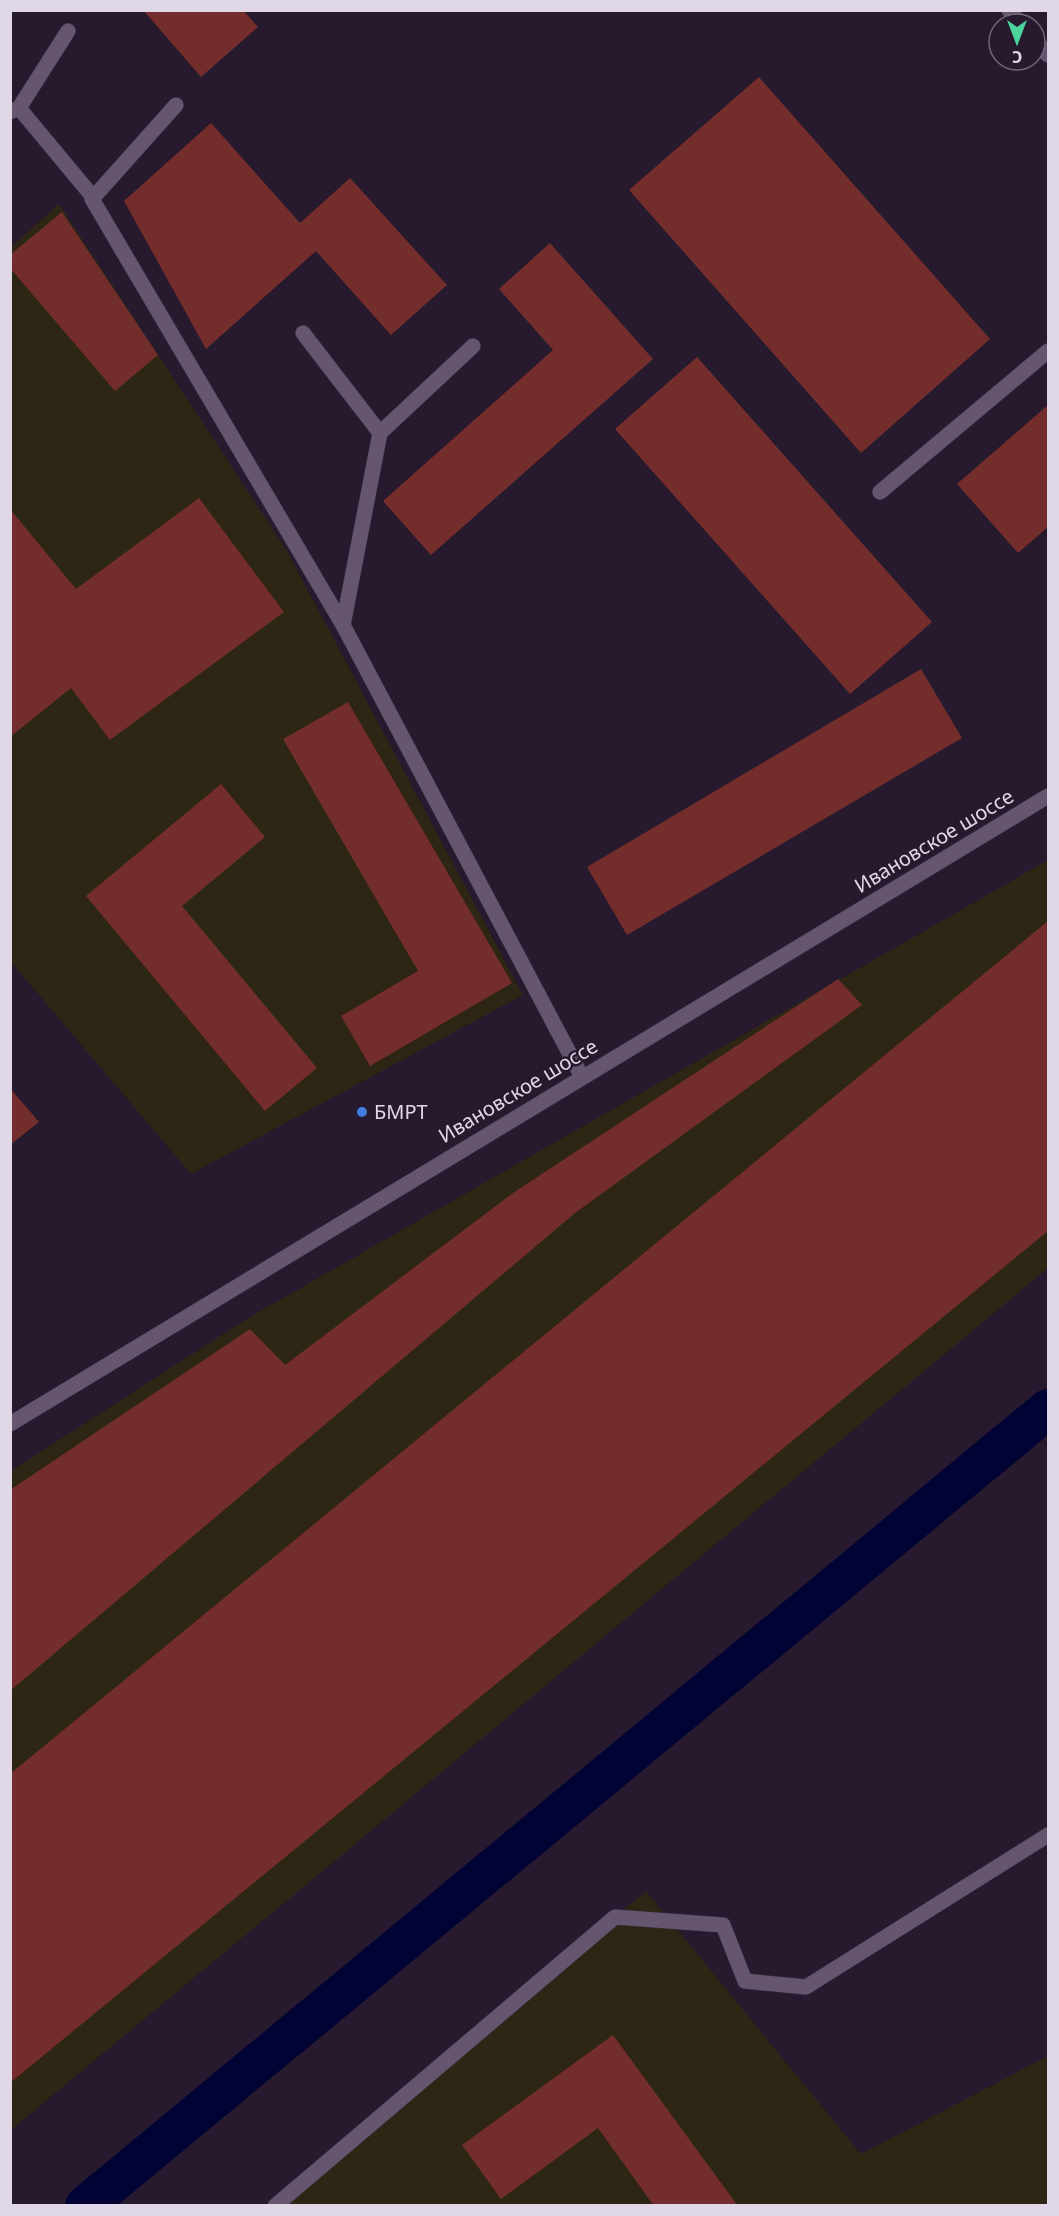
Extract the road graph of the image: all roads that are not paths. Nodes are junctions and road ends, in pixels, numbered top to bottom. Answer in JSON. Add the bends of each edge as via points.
{"nodes":[{"id":1,"x":68,"y":31,"type":"dead end"},
{"id":2,"x":176,"y":105,"type":"dead end"},
{"id":3,"x":15,"y":110,"type":"edge"},
{"id":4,"x":93,"y":197,"type":"junction"},
{"id":5,"x":303,"y":333,"type":"dead end"},
{"id":6,"x":473,"y":346,"type":"dead end"},
{"id":7,"x":1048,"y":351,"type":"edge"},
{"id":8,"x":380,"y":433,"type":"junction"},
{"id":9,"x":880,"y":492,"type":"dead end"},
{"id":10,"x":343,"y":625,"type":"junction"},
{"id":11,"x":1048,"y":796,"type":"edge"},
{"id":12,"x":582,"y":1077,"type":"junction"},
{"id":13,"x":10,"y":1424,"type":"edge"},
{"id":14,"x":1048,"y":1835,"type":"edge"},
{"id":15,"x":275,"y":2205,"type":"edge"}],
"edges":[{"from":1,"to":3,"type":"street"},
{"from":2,"to":4,"type":"street"},
{"from":3,"to":4,"type":"street"},
{"from":4,"to":10,"type":"street"},
{"from":5,"to":8,"type":"street"},
{"from":6,"to":8,"type":"street"},
{"from":7,"to":9,"type":"street"},
{"from":8,"to":10,"type":"street"},
{"from":10,"to":12,"type":"street"},
{"from":11,"to":12,"type":"street","name":"Ивановское шоссе"},
{"from":12,"to":13,"type":"street","name":"Ивановское шоссе"},
{"from":14,"to":15,"type":"street","via":[[806,1987],[745,1981],[723,1925],[615,1917]]}]}
